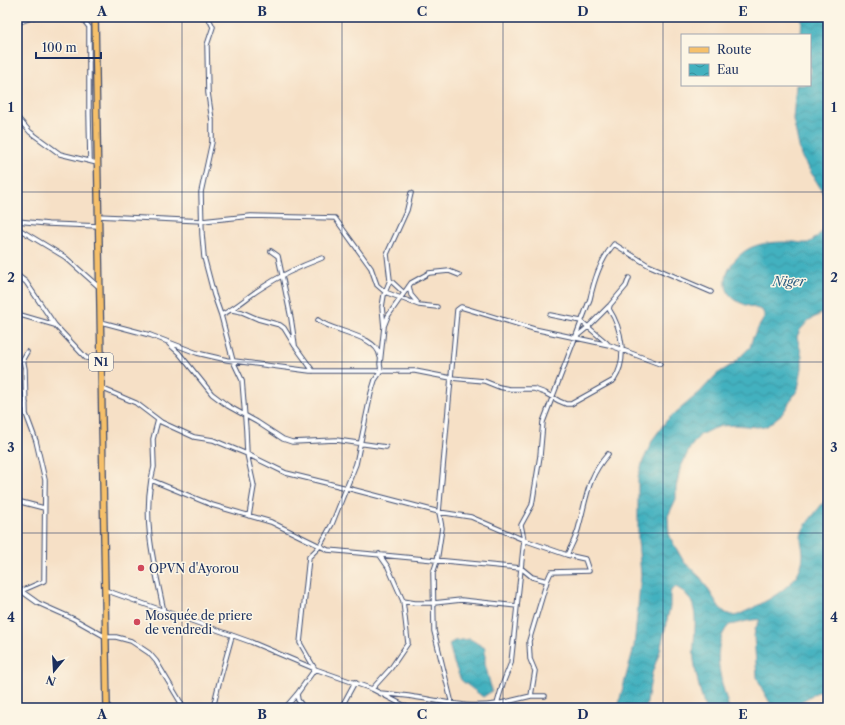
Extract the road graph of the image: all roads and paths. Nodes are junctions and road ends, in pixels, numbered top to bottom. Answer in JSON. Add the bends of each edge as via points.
{"nodes":[{"id":1,"x":34,"y":17,"type":"edge"},
{"id":2,"x":81,"y":17,"type":"edge"},
{"id":3,"x":95,"y":17,"type":"edge"},
{"id":4,"x":208,"y":17,"type":"edge"},
{"id":5,"x":17,"y":23,"type":"edge"},
{"id":6,"x":17,"y":117,"type":"edge"},
{"id":7,"x":90,"y":161,"type":"junction"},
{"id":8,"x":97,"y":163,"type":"junction"},
{"id":9,"x":411,"y":193,"type":"dead end"},
{"id":10,"x":98,"y":216,"type":"junction"},
{"id":11,"x":17,"y":220,"type":"edge"},
{"id":12,"x":201,"y":221,"type":"junction"},
{"id":13,"x":99,"y":226,"type":"junction"},
{"id":14,"x":17,"y":228,"type":"edge"},
{"id":15,"x":271,"y":251,"type":"dead end"},
{"id":16,"x":322,"y":258,"type":"dead end"},
{"id":17,"x":17,"y":275,"type":"edge"},
{"id":18,"x":282,"y":275,"type":"junction"},
{"id":19,"x":459,"y":275,"type":"dead end"},
{"id":20,"x":629,"y":278,"type":"dead end"},
{"id":21,"x":390,"y":280,"type":"junction"},
{"id":22,"x":409,"y":286,"type":"junction"},
{"id":23,"x":100,"y":289,"type":"junction"},
{"id":24,"x":385,"y":292,"type":"junction"},
{"id":25,"x":711,"y":292,"type":"dead end"},
{"id":26,"x":404,"y":293,"type":"junction"},
{"id":27,"x":401,"y":297,"type":"junction"},
{"id":28,"x":419,"y":305,"type":"junction"},
{"id":29,"x":610,"y":305,"type":"junction"},
{"id":30,"x":437,"y":307,"type":"dead end"},
{"id":31,"x":232,"y":310,"type":"junction"},
{"id":32,"x":17,"y":314,"type":"edge"},
{"id":33,"x":221,"y":315,"type":"junction"},
{"id":34,"x":550,"y":315,"type":"dead end"},
{"id":35,"x":318,"y":320,"type":"dead end"},
{"id":36,"x":101,"y":322,"type":"junction"},
{"id":37,"x":581,"y":322,"type":"junction"},
{"id":38,"x":55,"y":325,"type":"junction"},
{"id":39,"x":384,"y":327,"type":"junction"},
{"id":40,"x":588,"y":327,"type":"junction"},
{"id":41,"x":575,"y":338,"type":"junction"},
{"id":42,"x":167,"y":342,"type":"junction"},
{"id":43,"x":609,"y":345,"type":"junction"},
{"id":44,"x":295,"y":346,"type":"junction"},
{"id":45,"x":622,"y":350,"type":"junction"},
{"id":46,"x":27,"y":352,"type":"dead end"},
{"id":47,"x":101,"y":360,"type":"junction"},
{"id":48,"x":232,"y":361,"type":"junction"},
{"id":49,"x":380,"y":364,"type":"junction"},
{"id":50,"x":660,"y":364,"type":"dead end"},
{"id":51,"x":313,"y":371,"type":"junction"},
{"id":52,"x":381,"y":371,"type":"junction"},
{"id":53,"x":451,"y":378,"type":"junction"},
{"id":54,"x":101,"y":388,"type":"junction"},
{"id":55,"x":553,"y":398,"type":"junction"},
{"id":56,"x":26,"y":403,"type":"junction"},
{"id":57,"x":245,"y":415,"type":"junction"},
{"id":58,"x":17,"y":416,"type":"edge"},
{"id":59,"x":158,"y":420,"type":"junction"},
{"id":60,"x":361,"y":443,"type":"junction"},
{"id":61,"x":386,"y":447,"type":"dead end"},
{"id":62,"x":247,"y":454,"type":"junction"},
{"id":63,"x":608,"y":454,"type":"dead end"},
{"id":64,"x":151,"y":480,"type":"junction"},
{"id":65,"x":347,"y":488,"type":"junction"},
{"id":66,"x":17,"y":501,"type":"edge"},
{"id":67,"x":44,"y":508,"type":"junction"},
{"id":68,"x":439,"y":512,"type":"junction"},
{"id":69,"x":249,"y":516,"type":"junction"},
{"id":70,"x":524,"y":540,"type":"junction"},
{"id":71,"x":320,"y":546,"type":"junction"},
{"id":72,"x":378,"y":554,"type":"junction"},
{"id":73,"x":568,"y":555,"type":"junction"},
{"id":74,"x":437,"y":561,"type":"junction"},
{"id":75,"x":520,"y":568,"type":"junction"},
{"id":76,"x":547,"y":580,"type":"junction"},
{"id":77,"x":17,"y":588,"type":"edge"},
{"id":78,"x":105,"y":590,"type":"junction"},
{"id":79,"x":21,"y":591,"type":"junction"},
{"id":80,"x":403,"y":601,"type":"junction"},
{"id":81,"x":434,"y":603,"type":"junction"},
{"id":82,"x":517,"y":606,"type":"junction"},
{"id":83,"x":164,"y":612,"type":"junction"},
{"id":84,"x":232,"y":636,"type":"junction"},
{"id":85,"x":106,"y":637,"type":"junction"},
{"id":86,"x":314,"y":669,"type":"junction"},
{"id":87,"x":355,"y":682,"type":"junction"},
{"id":88,"x":372,"y":688,"type":"junction"},
{"id":89,"x":380,"y":693,"type":"junction"},
{"id":90,"x":297,"y":694,"type":"junction"},
{"id":91,"x":531,"y":696,"type":"junction"},
{"id":92,"x":545,"y":696,"type":"dead end"},
{"id":93,"x":452,"y":704,"type":"junction"},
{"id":94,"x":496,"y":706,"type":"edge"},
{"id":95,"x":107,"y":708,"type":"edge"},
{"id":96,"x":184,"y":708,"type":"edge"},
{"id":97,"x":213,"y":708,"type":"edge"},
{"id":98,"x":285,"y":708,"type":"edge"},
{"id":99,"x":304,"y":708,"type":"edge"},
{"id":100,"x":341,"y":708,"type":"edge"},
{"id":101,"x":409,"y":708,"type":"edge"}],
"edges":[{"from":1,"to":5,"type":"street"},
{"from":2,"to":7,"type":"street","via":[[89,27]]},
{"from":3,"to":8,"type":"main road","number":"N1"},
{"from":4,"to":12,"type":"street","via":[[213,27],[207,45],[212,142],[201,192]]},
{"from":6,"to":7,"type":"street","via":[[30,132],[60,154]]},
{"from":7,"to":8,"type":"street"},
{"from":8,"to":10,"type":"main road","number":"N1"},
{"from":9,"to":21,"type":"street","via":[[407,210],[387,254]]},
{"from":10,"to":12,"type":"street"},
{"from":10,"to":13,"type":"main road","number":"N1"},
{"from":11,"to":13,"type":"street"},
{"from":12,"to":24,"type":"street","via":[[251,216],[335,218],[371,268],[377,285]]},
{"from":12,"to":33,"type":"street","via":[[204,256]]},
{"from":13,"to":23,"type":"main road","number":"N1"},
{"from":14,"to":23,"type":"street","via":[[65,257]]},
{"from":15,"to":18,"type":"street","via":[[278,256]]},
{"from":16,"to":18,"type":"street"},
{"from":17,"to":38,"type":"street","via":[[26,282]]},
{"from":18,"to":31,"type":"street","via":[[244,299]]},
{"from":18,"to":44,"type":"street"},
{"from":19,"to":22,"type":"street","via":[[449,271],[429,273]]},
{"from":20,"to":29,"type":"street","via":[[626,286]]},
{"from":21,"to":24,"type":"street"},
{"from":21,"to":26,"type":"street"},
{"from":22,"to":26,"type":"street"},
{"from":22,"to":28,"type":"street","via":[[411,295]]},
{"from":23,"to":36,"type":"main road","number":"N1"},
{"from":24,"to":27,"type":"street"},
{"from":24,"to":39,"type":"street","via":[[382,307]]},
{"from":25,"to":37,"type":"street","via":[[648,265],[614,244],[606,254]]},
{"from":26,"to":27,"type":"street"},
{"from":27,"to":28,"type":"street"},
{"from":27,"to":39,"type":"street"},
{"from":28,"to":30,"type":"street"},
{"from":29,"to":40,"type":"street"},
{"from":29,"to":45,"type":"street"},
{"from":31,"to":33,"type":"street"},
{"from":31,"to":44,"type":"street","via":[[280,325]]},
{"from":32,"to":38,"type":"street"},
{"from":33,"to":48,"type":"street"},
{"from":34,"to":37,"type":"street"},
{"from":35,"to":49,"type":"street","via":[[324,326],[372,343],[379,352]]},
{"from":36,"to":42,"type":"street"},
{"from":36,"to":47,"type":"main road","number":"N1"},
{"from":37,"to":40,"type":"street"},
{"from":37,"to":41,"type":"street"},
{"from":38,"to":47,"type":"street","via":[[86,358]]},
{"from":39,"to":49,"type":"street"},
{"from":40,"to":41,"type":"street"},
{"from":40,"to":43,"type":"street"},
{"from":41,"to":43,"type":"street"},
{"from":41,"to":53,"type":"street","via":[[534,330],[461,307],[456,314]]},
{"from":41,"to":55,"type":"street"},
{"from":42,"to":48,"type":"street","via":[[197,354]]},
{"from":42,"to":57,"type":"street","via":[[179,352],[212,394]]},
{"from":43,"to":45,"type":"street"},
{"from":44,"to":51,"type":"street"},
{"from":45,"to":50,"type":"street"},
{"from":45,"to":55,"type":"street","via":[[614,380],[571,404]]},
{"from":46,"to":56,"type":"street","via":[[24,359]]},
{"from":47,"to":54,"type":"main road","number":"N1"},
{"from":48,"to":51,"type":"street"},
{"from":48,"to":57,"type":"street","via":[[242,380]]},
{"from":49,"to":52,"type":"street"},
{"from":51,"to":52,"type":"street"},
{"from":52,"to":53,"type":"street","via":[[416,371]]},
{"from":52,"to":60,"type":"street","via":[[371,393]]},
{"from":53,"to":55,"type":"street","via":[[484,381],[509,389],[534,389]]},
{"from":53,"to":68,"type":"street"},
{"from":54,"to":59,"type":"street","via":[[136,402]]},
{"from":54,"to":78,"type":"main road","number":"N1"},
{"from":55,"to":70,"type":"street","via":[[543,422],[532,505],[522,525]]},
{"from":56,"to":58,"type":"street"},
{"from":56,"to":67,"type":"street","via":[[26,414],[36,441],[45,480]]},
{"from":57,"to":60,"type":"street","via":[[292,442],[336,440]]},
{"from":57,"to":62,"type":"street"},
{"from":59,"to":62,"type":"street","via":[[194,437],[213,440]]},
{"from":59,"to":64,"type":"street","via":[[153,439],[154,467]]},
{"from":60,"to":61,"type":"street"},
{"from":60,"to":65,"type":"street"},
{"from":62,"to":65,"type":"street","via":[[286,473]]},
{"from":62,"to":69,"type":"street","via":[[254,486]]},
{"from":63,"to":73,"type":"street","via":[[599,464],[586,493],[579,527]]},
{"from":64,"to":69,"type":"street","via":[[212,505]]},
{"from":64,"to":83,"type":"street","via":[[148,495],[149,540]]},
{"from":65,"to":68,"type":"street"},
{"from":65,"to":71,"type":"street"},
{"from":66,"to":67,"type":"street"},
{"from":67,"to":79,"type":"street","via":[[44,581]]},
{"from":68,"to":70,"type":"street","via":[[471,517]]},
{"from":68,"to":74,"type":"street","via":[[442,528]]},
{"from":69,"to":71,"type":"street","via":[[271,522]]},
{"from":70,"to":73,"type":"street"},
{"from":70,"to":75,"type":"street"},
{"from":71,"to":72,"type":"street","via":[[328,550]]},
{"from":71,"to":86,"type":"street","via":[[309,557],[300,643]]},
{"from":72,"to":74,"type":"street"},
{"from":72,"to":80,"type":"street","via":[[388,567]]},
{"from":73,"to":76,"type":"street","via":[[585,559],[590,571],[551,572]]},
{"from":74,"to":75,"type":"street"},
{"from":74,"to":81,"type":"street","via":[[433,573]]},
{"from":75,"to":76,"type":"street","via":[[532,577]]},
{"from":75,"to":82,"type":"street"},
{"from":76,"to":91,"type":"street","via":[[529,641],[530,659],[535,671]]},
{"from":77,"to":79,"type":"street"},
{"from":78,"to":83,"type":"street"},
{"from":78,"to":85,"type":"main road","number":"N1"},
{"from":79,"to":85,"type":"street","via":[[38,603]]},
{"from":80,"to":81,"type":"street"},
{"from":80,"to":88,"type":"street","via":[[408,643],[391,668]]},
{"from":81,"to":82,"type":"street","via":[[461,600]]},
{"from":81,"to":93,"type":"street","via":[[434,631]]},
{"from":82,"to":94,"type":"street","via":[[511,663]]},
{"from":83,"to":84,"type":"street"},
{"from":84,"to":86,"type":"street"},
{"from":84,"to":97,"type":"street"},
{"from":85,"to":95,"type":"main road","number":"N1"},
{"from":85,"to":96,"type":"street","via":[[132,641],[149,653]]},
{"from":86,"to":87,"type":"street"},
{"from":86,"to":90,"type":"street"},
{"from":87,"to":88,"type":"street"},
{"from":87,"to":100,"type":"street"},
{"from":88,"to":89,"type":"street"},
{"from":89,"to":93,"type":"street"},
{"from":89,"to":101,"type":"street"},
{"from":90,"to":98,"type":"street"},
{"from":90,"to":99,"type":"street"},
{"from":91,"to":92,"type":"street"},
{"from":91,"to":94,"type":"street"},
{"from":93,"to":94,"type":"street"}]}
